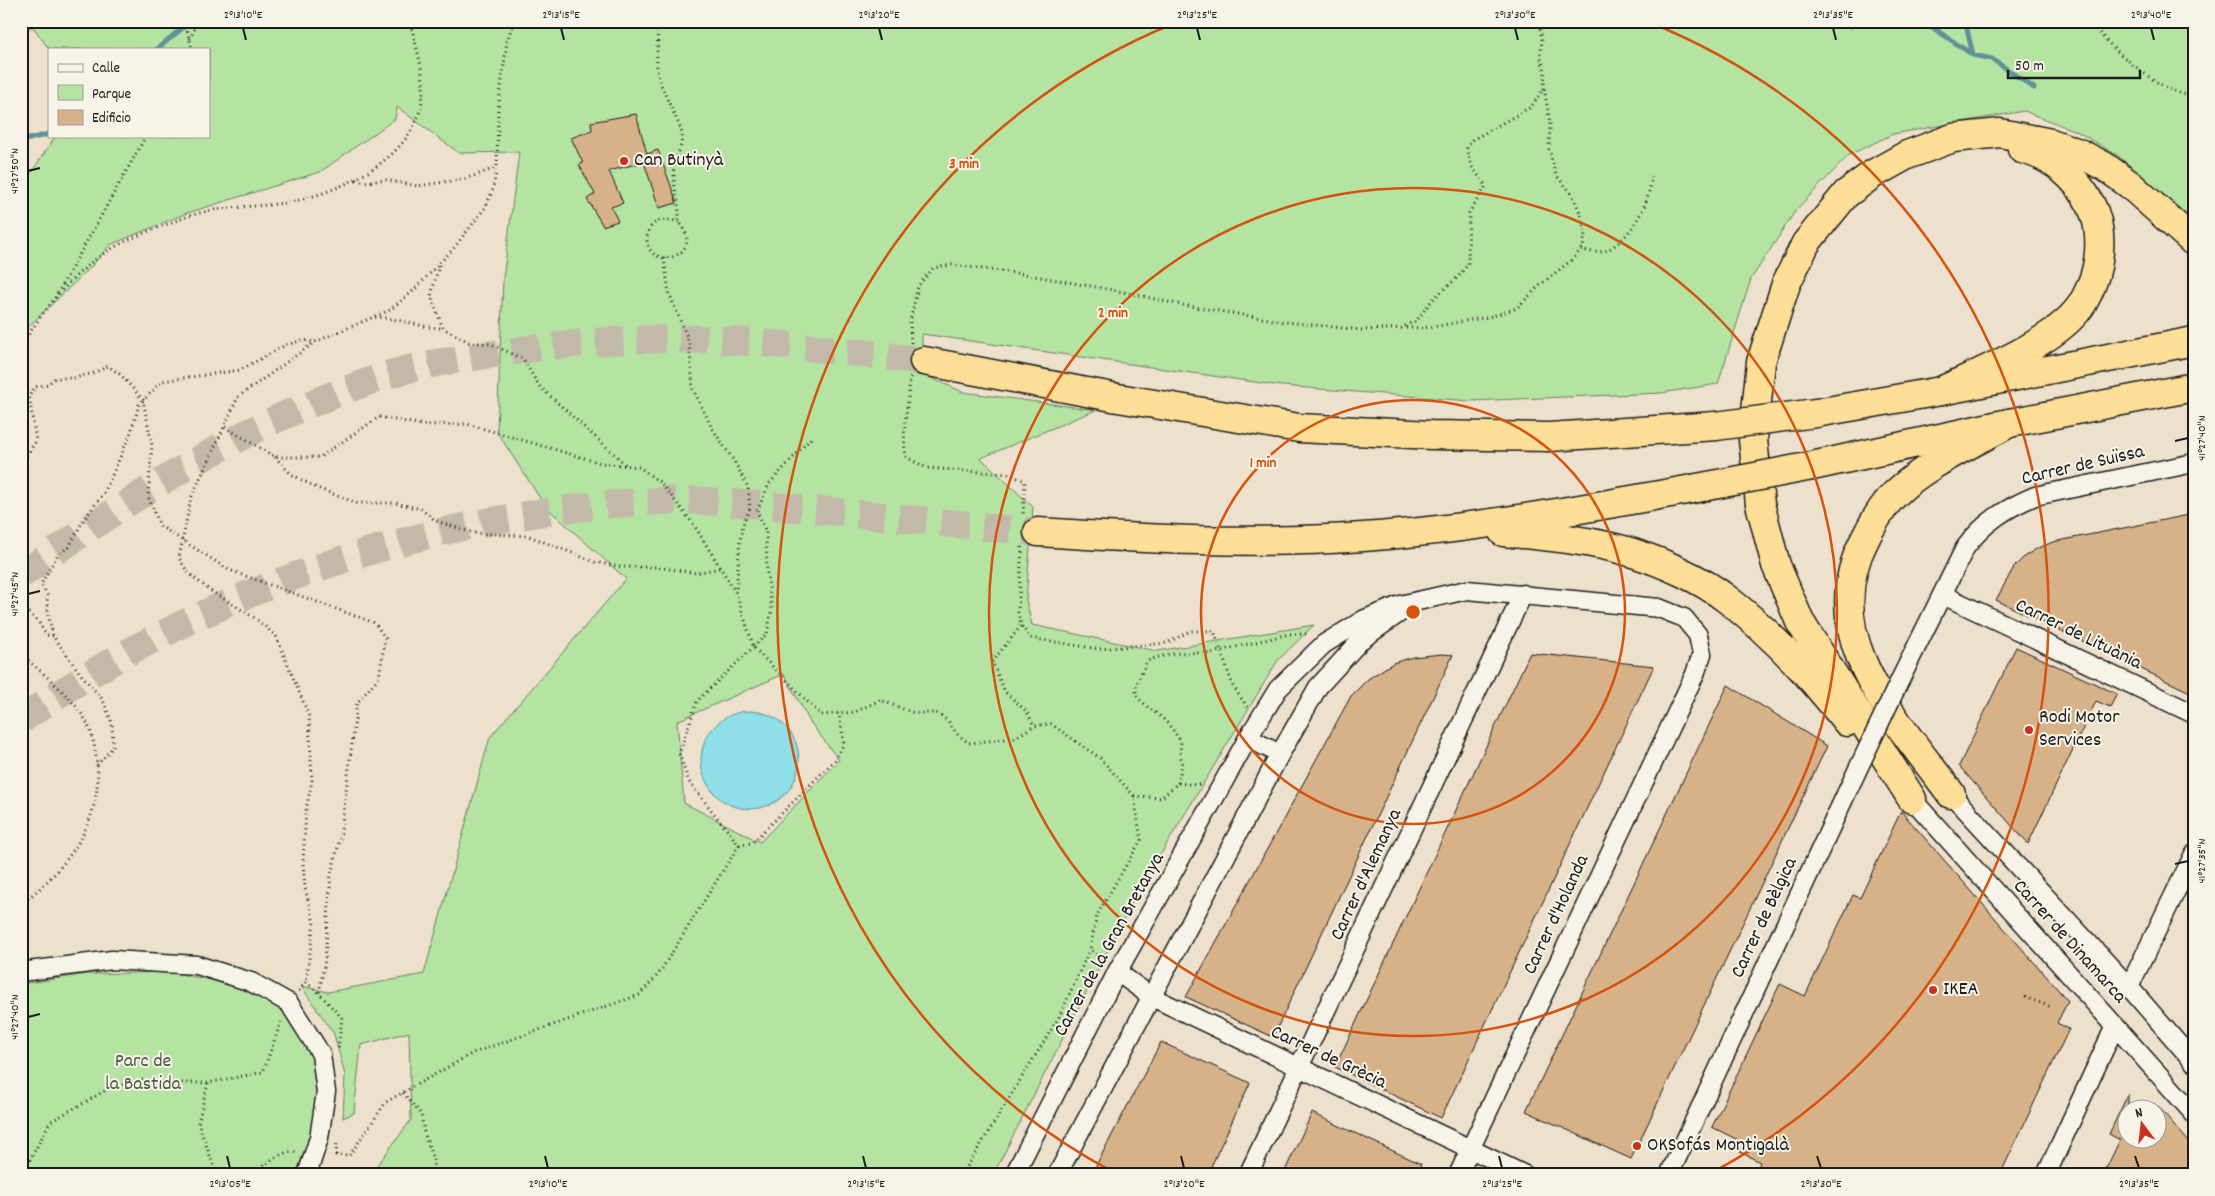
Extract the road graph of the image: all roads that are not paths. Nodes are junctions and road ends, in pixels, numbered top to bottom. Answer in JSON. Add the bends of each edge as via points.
{"nodes":[{"id":1,"x":1926,"y":149,"type":"junction"},
{"id":2,"x":2194,"y":242,"type":"edge"},
{"id":3,"x":2194,"y":341,"type":"edge"},
{"id":4,"x":915,"y":360,"type":"tunnel mouth"},
{"id":5,"x":2194,"y":387,"type":"edge"},
{"id":6,"x":1941,"y":392,"type":"junction"},
{"id":7,"x":2009,"y":423,"type":"junction"},
{"id":8,"x":2194,"y":463,"type":"edge"},
{"id":9,"x":1462,"y":528,"type":"junction"},
{"id":10,"x":1028,"y":532,"type":"tunnel mouth"},
{"id":11,"x":1523,"y":594,"type":"junction"},
{"id":12,"x":1943,"y":595,"type":"junction"},
{"id":13,"x":1418,"y":600,"type":"junction"},
{"id":14,"x":1695,"y":674,"type":"joint"},
{"id":15,"x":1900,"y":680,"type":"joint"},
{"id":16,"x":1842,"y":686,"type":"junction"},
{"id":17,"x":2194,"y":714,"type":"edge"},
{"id":18,"x":1248,"y":738,"type":"junction"},
{"id":19,"x":1280,"y":754,"type":"junction"},
{"id":20,"x":1951,"y":794,"type":"junction"},
{"id":21,"x":1912,"y":799,"type":"junction"},
{"id":22,"x":2194,"y":854,"type":"edge"},
{"id":23,"x":21,"y":972,"type":"edge"},
{"id":24,"x":1117,"y":972,"type":"junction"},
{"id":25,"x":2129,"y":987,"type":"junction"},
{"id":26,"x":1152,"y":997,"type":"junction"},
{"id":27,"x":2115,"y":1026,"type":"junction"},
{"id":28,"x":2194,"y":1062,"type":"edge"},
{"id":29,"x":1300,"y":1068,"type":"junction"},
{"id":30,"x":2194,"y":1114,"type":"edge"},
{"id":31,"x":1470,"y":1149,"type":"junction"},
{"id":32,"x":307,"y":1175,"type":"edge"},
{"id":33,"x":1014,"y":1175,"type":"edge"},
{"id":34,"x":1057,"y":1175,"type":"edge"},
{"id":35,"x":1248,"y":1175,"type":"edge"},
{"id":36,"x":1458,"y":1175,"type":"edge"},
{"id":37,"x":1525,"y":1175,"type":"edge"},
{"id":38,"x":1669,"y":1175,"type":"edge"},
{"id":39,"x":2046,"y":1175,"type":"edge"}],
"edges":[{"from":1,"to":2,"type":"highway","via":[[1953,138],[1978,134],[2007,134],[2051,142],[2104,166]]},
{"from":1,"to":6,"type":"highway","via":[[1983,145],[2016,147],[2033,152],[2070,175],[2085,194],[2098,221],[2100,234],[2098,266],[2091,286],[2081,306],[2068,320],[2036,343]]},
{"from":1,"to":16,"type":"highway","via":[[1907,155],[1873,174],[1846,194],[1816,229],[1786,284],[1761,362],[1754,440],[1766,531],[1791,604]]},
{"from":3,"to":6,"type":"highway"},
{"from":4,"to":6,"type":"highway","bridge":true,"via":[[1299,428],[1431,435],[1549,436],[1716,426]]},
{"from":5,"to":7,"type":"highway"},
{"from":7,"to":9,"type":"highway","bridge":true,"via":[[1812,466]]},
{"from":7,"to":20,"type":"highway","via":[[1928,469],[1894,495],[1879,512],[1852,570],[1849,620],[1856,648],[1873,687]]},
{"from":8,"to":12,"type":"street","name":"Carrer de Suïssa","via":[[2063,489],[2018,503],[1988,522],[1976,534],[1965,548]]},
{"from":9,"to":10,"type":"highway","via":[[1363,537],[1262,541]]},
{"from":9,"to":21,"type":"highway","via":[[1556,537],[1630,552],[1679,571],[1728,599],[1777,644],[1833,704]]},
{"from":11,"to":13,"type":"street","name":"Carrer de la Gran Bretanya","via":[[1467,590]]},
{"from":11,"to":14,"type":"street","name":"Carrer de la Gran Bretanya","via":[[1659,608],[1684,618],[1698,635],[1702,654]]},
{"from":11,"to":29,"type":"street","name":"Carrer d'Alemanya"},
{"from":12,"to":15,"type":"street","name":"Carrer de Suïssa"},
{"from":12,"to":17,"type":"street","name":"Carrer de Lituània"},
{"from":13,"to":18,"type":"street","name":"Carrer de la Gran Bretanya","via":[[1364,619],[1324,644],[1278,690]]},
{"from":13,"to":19,"type":"street","name":"Carrer de la Gran Bretanya","via":[[1361,640],[1324,681]]},
{"from":14,"to":31,"type":"street","name":"Carrer d'Holanda"},
{"from":15,"to":38,"type":"street","name":"Carrer de Bèlgica","bridge":true},
{"from":16,"to":20,"type":"highway"},
{"from":16,"to":21,"type":"highway"},
{"from":18,"to":19,"type":"street"},
{"from":18,"to":24,"type":"street","name":"Carrer de la Gran Bretanya"},
{"from":19,"to":26,"type":"street","name":"Carrer de la Gran Bretanya"},
{"from":20,"to":25,"type":"street","name":"Carrer de Dinamarca"},
{"from":21,"to":27,"type":"street","name":"Carrer de Dinamarca"},
{"from":22,"to":25,"type":"street"},
{"from":23,"to":32,"type":"street","via":[[112,960],[197,965],[251,982],[289,1003],[321,1054],[326,1092],[319,1138]]},
{"from":24,"to":26,"type":"street","name":"Carrer de Grècia"},
{"from":24,"to":33,"type":"street","name":"Carrer de la Gran Bretanya"},
{"from":25,"to":28,"type":"street","name":"Carrer de Dinamarca"},
{"from":26,"to":29,"type":"street","name":"Carrer de Grècia"},
{"from":26,"to":34,"type":"street","name":"Carrer de la Gran Bretanya"},
{"from":27,"to":30,"type":"street","name":"Carrer de Dinamarca"},
{"from":27,"to":39,"type":"street"},
{"from":29,"to":31,"type":"street","name":"Carrer de Grècia"},
{"from":29,"to":35,"type":"street","name":"Carrer d'Alemanya"},
{"from":31,"to":36,"type":"street","name":"Carrer d'Holanda"},
{"from":31,"to":37,"type":"street","name":"Carrer de Grècia"}]}
